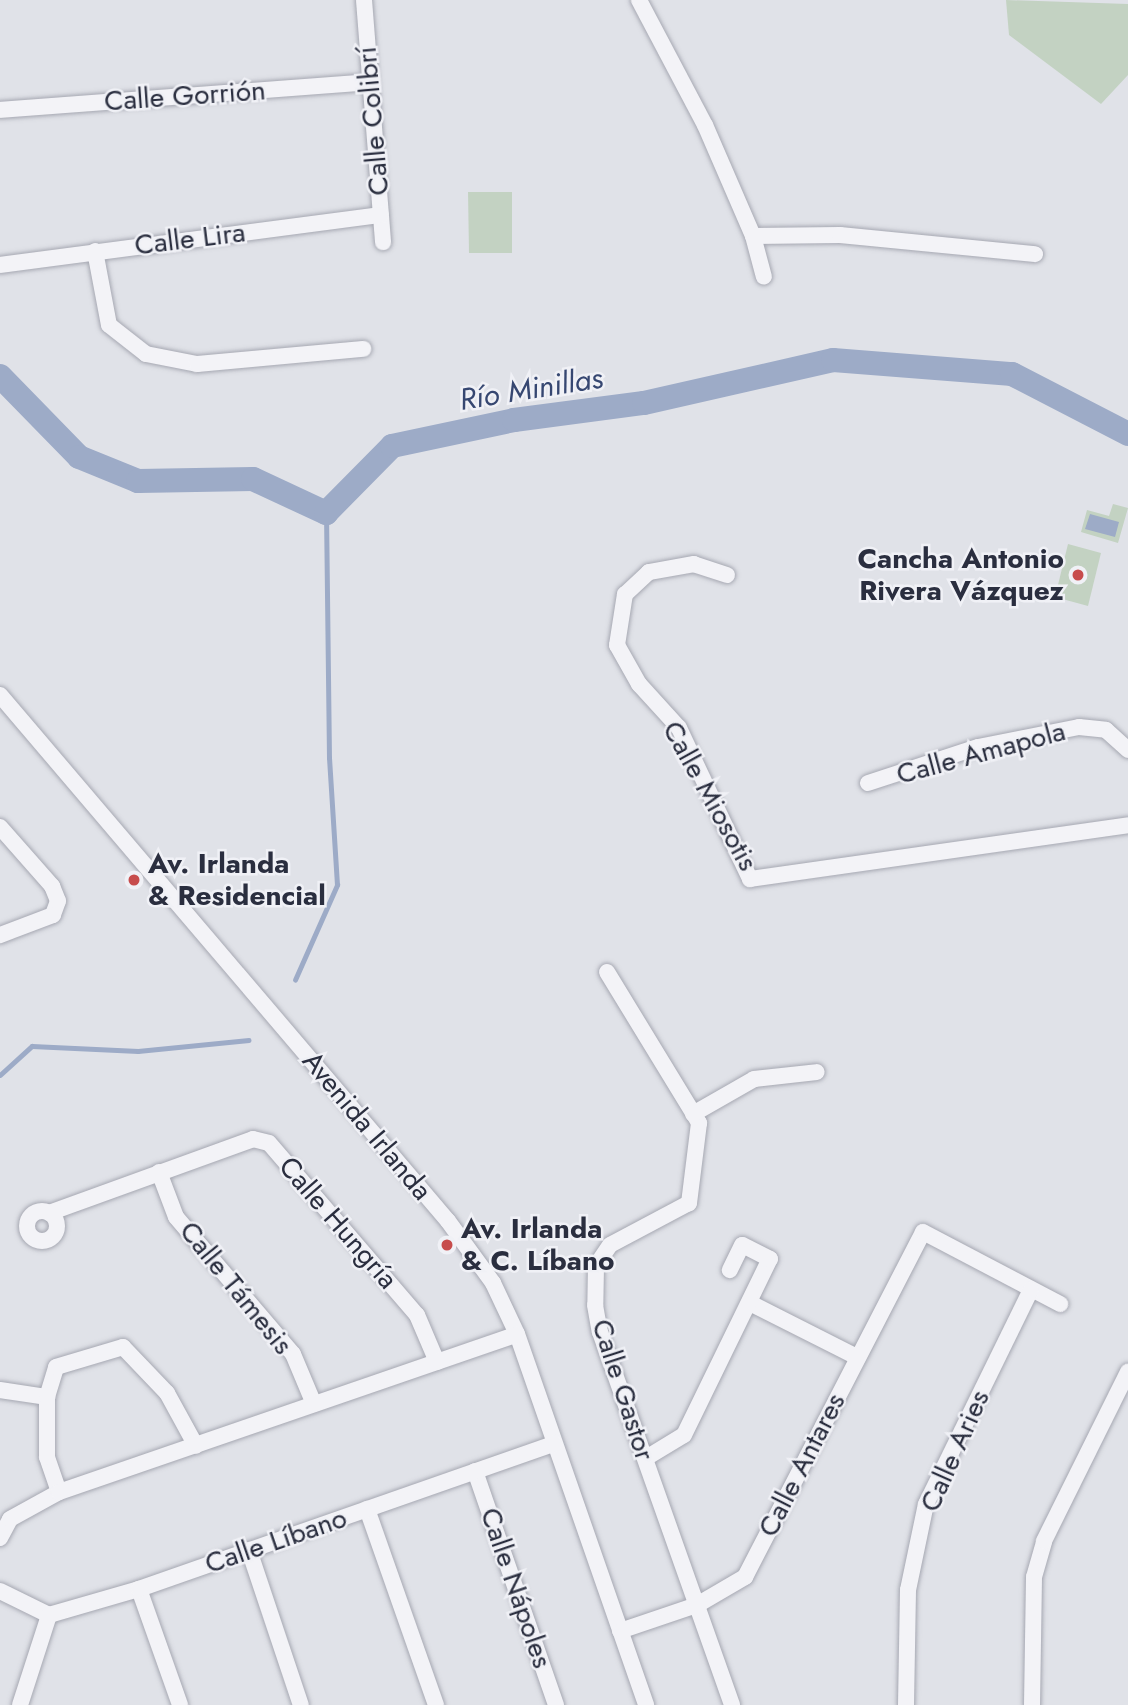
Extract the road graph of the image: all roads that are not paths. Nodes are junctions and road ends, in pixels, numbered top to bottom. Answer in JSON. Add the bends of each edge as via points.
{"nodes":[{"id":1,"x":364,"y":0,"type":"edge"},
{"id":2,"x":639,"y":0,"type":"edge"},
{"id":3,"x":370,"y":82,"type":"junction"},
{"id":4,"x":0,"y":110,"type":"edge"},
{"id":5,"x":381,"y":215,"type":"junction"},
{"id":6,"x":753,"y":236,"type":"junction"},
{"id":7,"x":383,"y":242,"type":"dead end"},
{"id":8,"x":95,"y":251,"type":"junction"},
{"id":9,"x":1035,"y":254,"type":"dead end"},
{"id":10,"x":0,"y":265,"type":"edge"},
{"id":11,"x":764,"y":277,"type":"dead end"},
{"id":12,"x":363,"y":349,"type":"dead end"},
{"id":13,"x":727,"y":575,"type":"dead end"},
{"id":14,"x":0,"y":695,"type":"edge"},
{"id":15,"x":1128,"y":750,"type":"edge"},
{"id":16,"x":868,"y":783,"type":"dead end"},
{"id":17,"x":1128,"y":825,"type":"edge"},
{"id":18,"x":0,"y":827,"type":"edge"},
{"id":19,"x":0,"y":934,"type":"edge"},
{"id":20,"x":607,"y":972,"type":"dead end"},
{"id":21,"x":817,"y":1072,"type":"dead end"},
{"id":22,"x":693,"y":1114,"type":"junction"},
{"id":23,"x":159,"y":1172,"type":"junction"},
{"id":24,"x":49,"y":1213,"type":"dead end"},
{"id":25,"x":730,"y":1270,"type":"dead end"},
{"id":26,"x":1031,"y":1290,"type":"junction"},
{"id":27,"x":750,"y":1303,"type":"junction"},
{"id":28,"x":1060,"y":1304,"type":"dead end"},
{"id":29,"x":517,"y":1334,"type":"junction"},
{"id":30,"x":857,"y":1357,"type":"junction"},
{"id":31,"x":438,"y":1362,"type":"junction"},
{"id":32,"x":1128,"y":1373,"type":"edge"},
{"id":33,"x":0,"y":1390,"type":"edge"},
{"id":34,"x":47,"y":1397,"type":"junction"},
{"id":35,"x":314,"y":1404,"type":"junction"},
{"id":36,"x":554,"y":1444,"type":"junction"},
{"id":37,"x":195,"y":1446,"type":"junction"},
{"id":38,"x":646,"y":1458,"type":"junction"},
{"id":39,"x":475,"y":1471,"type":"junction"},
{"id":40,"x":59,"y":1492,"type":"junction"},
{"id":41,"x":367,"y":1509,"type":"junction"},
{"id":42,"x":0,"y":1538,"type":"edge"},
{"id":43,"x":249,"y":1550,"type":"junction"},
{"id":44,"x":139,"y":1589,"type":"junction"},
{"id":45,"x":0,"y":1591,"type":"edge"},
{"id":46,"x":697,"y":1605,"type":"junction"},
{"id":47,"x":49,"y":1615,"type":"junction"},
{"id":48,"x":620,"y":1631,"type":"junction"},
{"id":49,"x":20,"y":1705,"type":"edge"},
{"id":50,"x":180,"y":1705,"type":"edge"},
{"id":51,"x":300,"y":1705,"type":"edge"},
{"id":52,"x":436,"y":1705,"type":"edge"},
{"id":53,"x":556,"y":1705,"type":"edge"},
{"id":54,"x":646,"y":1705,"type":"edge"},
{"id":55,"x":732,"y":1705,"type":"edge"},
{"id":56,"x":906,"y":1705,"type":"edge"},
{"id":57,"x":1032,"y":1705,"type":"edge"}],
"edges":[{"from":1,"to":3,"type":"street","name":"Calle Colibrí"},
{"from":2,"to":6,"type":"street","via":[[705,125]]},
{"from":3,"to":4,"type":"street","name":"Calle Gorrión"},
{"from":3,"to":5,"type":"street","name":"Calle Colibrí"},
{"from":5,"to":7,"type":"street","name":"Calle Colibrí"},
{"from":5,"to":8,"type":"street","name":"Calle Lira"},
{"from":6,"to":9,"type":"street","via":[[840,235]]},
{"from":6,"to":11,"type":"street"},
{"from":8,"to":10,"type":"street","name":"Calle Lira"},
{"from":8,"to":12,"type":"street","via":[[109,325],[146,354],[197,364]]},
{"from":13,"to":17,"type":"street","name":"Calle Miosotis","via":[[694,564],[649,572],[625,594],[618,645],[639,684],[679,728],[750,879]]},
{"from":14,"to":29,"type":"street","name":"Avenida Irlanda","via":[[448,1221],[493,1283]]},
{"from":15,"to":16,"type":"street","name":"Calle Amapola","via":[[1106,730],[1079,727],[978,747]]},
{"from":18,"to":19,"type":"street","via":[[52,886],[58,901],[53,915]]},
{"from":20,"to":22,"type":"street","name":"Calle Gastor"},
{"from":21,"to":22,"type":"street","via":[[754,1079]]},
{"from":22,"to":38,"type":"street","name":"Calle Gastor","via":[[699,1123],[689,1203],[610,1245],[596,1266],[600,1332]]},
{"from":23,"to":24,"type":"street","name":"Calle Hungría"},
{"from":23,"to":31,"type":"street","name":"Calle Hungría","via":[[253,1139],[269,1143],[417,1315]]},
{"from":23,"to":35,"type":"street","name":"Calle Támesis","via":[[176,1217],[293,1354]]},
{"from":25,"to":27,"type":"street","via":[[742,1245],[771,1259]]},
{"from":26,"to":28,"type":"street"},
{"from":26,"to":30,"type":"street","name":"Calle Antares","via":[[923,1232]]},
{"from":26,"to":56,"type":"street","name":"Calle Aries","via":[[926,1504],[908,1590]]},
{"from":27,"to":30,"type":"street"},
{"from":27,"to":38,"type":"street","via":[[684,1435]]},
{"from":29,"to":31,"type":"street"},
{"from":29,"to":36,"type":"street","name":"Avenida Irlanda"},
{"from":30,"to":46,"type":"street","name":"Calle Antares","via":[[745,1577]]},
{"from":31,"to":35,"type":"street"},
{"from":32,"to":57,"type":"street","via":[[1044,1541],[1033,1584]]},
{"from":33,"to":34,"type":"street"},
{"from":34,"to":37,"type":"street","via":[[56,1367],[123,1347],[167,1393]]},
{"from":34,"to":40,"type":"street","via":[[47,1457]]},
{"from":35,"to":37,"type":"street"},
{"from":36,"to":39,"type":"street","name":"Calle Líbano"},
{"from":36,"to":48,"type":"street","name":"Avenida Irlanda"},
{"from":37,"to":40,"type":"street"},
{"from":38,"to":46,"type":"street","name":"Calle Gastor"},
{"from":39,"to":41,"type":"street","name":"Calle Líbano"},
{"from":39,"to":53,"type":"street","name":"Calle Nápoles"},
{"from":40,"to":42,"type":"street","via":[[10,1518]]},
{"from":41,"to":43,"type":"street","name":"Calle Líbano"},
{"from":41,"to":52,"type":"street"},
{"from":43,"to":44,"type":"street","name":"Calle Líbano"},
{"from":43,"to":51,"type":"street"},
{"from":44,"to":47,"type":"street","name":"Calle Líbano"},
{"from":44,"to":50,"type":"street"},
{"from":45,"to":47,"type":"street"},
{"from":46,"to":48,"type":"street","name":"Calle Antares"},
{"from":46,"to":55,"type":"street","name":"Calle Gastor"},
{"from":47,"to":49,"type":"street"},
{"from":48,"to":54,"type":"street","name":"Avenida Irlanda"}]}
